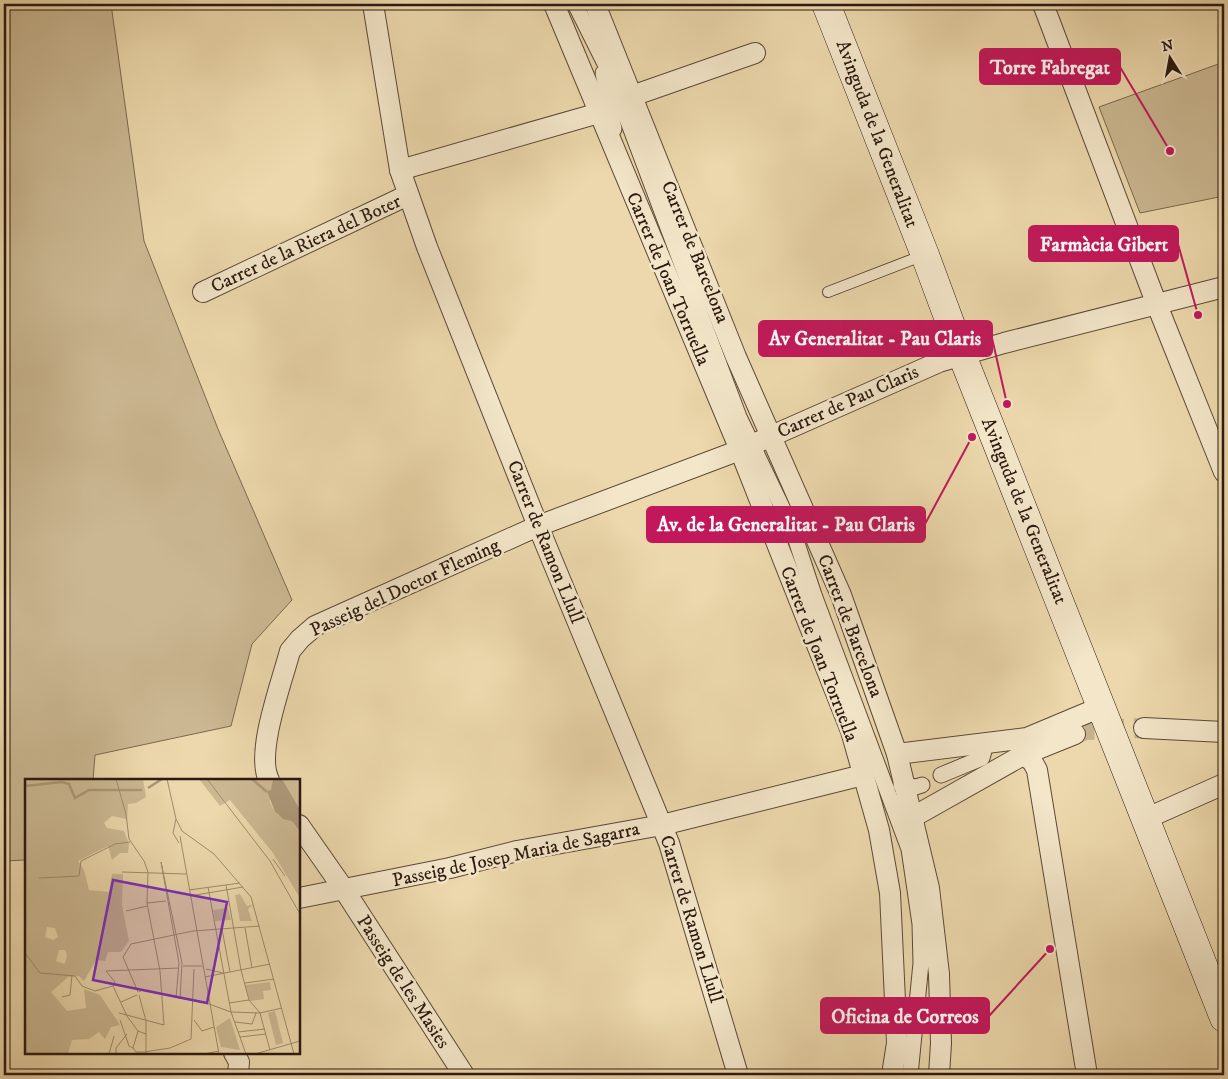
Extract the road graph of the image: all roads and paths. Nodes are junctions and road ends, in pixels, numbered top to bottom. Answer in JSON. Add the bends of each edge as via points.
{"nodes":[{"id":1,"x":373,"y":4,"type":"edge"},
{"id":2,"x":545,"y":4,"type":"edge"},
{"id":3,"x":554,"y":4,"type":"edge"},
{"id":4,"x":575,"y":4,"type":"edge"},
{"id":5,"x":595,"y":4,"type":"edge"},
{"id":6,"x":1043,"y":4,"type":"edge"},
{"id":7,"x":830,"y":5,"type":"edge"},
{"id":8,"x":594,"y":40,"type":"junction"},
{"id":9,"x":755,"y":53,"type":"dead end"},
{"id":10,"x":632,"y":96,"type":"junction"},
{"id":11,"x":594,"y":114,"type":"junction"},
{"id":12,"x":615,"y":136,"type":"dead end"},
{"id":13,"x":400,"y":170,"type":"junction"},
{"id":14,"x":408,"y":195,"type":"junction"},
{"id":15,"x":925,"y":255,"type":"junction"},
{"id":16,"x":679,"y":285,"type":"junction"},
{"id":17,"x":1224,"y":287,"type":"edge"},
{"id":18,"x":203,"y":292,"type":"dead end"},
{"id":19,"x":828,"y":292,"type":"dead end"},
{"id":20,"x":1157,"y":305,"type":"junction"},
{"id":21,"x":962,"y":355,"type":"junction"},
{"id":22,"x":754,"y":444,"type":"junction"},
{"id":23,"x":1224,"y":472,"type":"edge"},
{"id":24,"x":538,"y":526,"type":"junction"},
{"id":25,"x":1101,"y":707,"type":"junction"},
{"id":26,"x":1144,"y":728,"type":"tunnel mouth"},
{"id":27,"x":1224,"y":732,"type":"edge"},
{"id":28,"x":1075,"y":734,"type":"tunnel mouth"},
{"id":29,"x":986,"y":744,"type":"junction"},
{"id":30,"x":897,"y":754,"type":"junction"},
{"id":31,"x":1023,"y":755,"type":"junction"},
{"id":32,"x":951,"y":772,"type":"dead end"},
{"id":33,"x":863,"y":775,"type":"junction"},
{"id":34,"x":269,"y":779,"type":"edge"},
{"id":35,"x":1224,"y":784,"type":"edge"},
{"id":36,"x":899,"y":794,"type":"junction"},
{"id":37,"x":913,"y":817,"type":"junction"},
{"id":38,"x":1145,"y":819,"type":"junction"},
{"id":39,"x":662,"y":825,"type":"junction"},
{"id":40,"x":300,"y":826,"type":"edge"},
{"id":41,"x":343,"y":888,"type":"junction"},
{"id":42,"x":300,"y":898,"type":"edge"},
{"id":43,"x":1224,"y":1018,"type":"edge"},
{"id":44,"x":235,"y":1054,"type":"edge"},
{"id":45,"x":238,"y":1075,"type":"edge"},
{"id":46,"x":464,"y":1075,"type":"edge"},
{"id":47,"x":738,"y":1075,"type":"edge"},
{"id":48,"x":892,"y":1075,"type":"edge"},
{"id":49,"x":910,"y":1075,"type":"edge"},
{"id":50,"x":939,"y":1075,"type":"edge"},
{"id":51,"x":1087,"y":1075,"type":"edge"}],
"edges":[{"from":1,"to":13,"type":"street","name":"Carrer de Ramon Llull"},
{"from":2,"to":11,"type":"street","name":"Carrer de Joan Torruella"},
{"from":3,"to":11,"type":"street","name":"Carrer de Joan Torruella"},
{"from":4,"to":8,"type":"street"},
{"from":5,"to":10,"type":"street","name":"Carrer de Barcelona"},
{"from":6,"to":20,"type":"street"},
{"from":7,"to":15,"type":"main road","name":"Avinguda de la Generalitat"},
{"from":8,"to":12,"type":"street"},
{"from":8,"to":16,"type":"street","via":[[686,262]]},
{"from":9,"to":10,"type":"street"},
{"from":10,"to":22,"type":"street","name":"Carrer de Barcelona"},
{"from":11,"to":13,"type":"street","name":"Carrer de la Riera del Boter"},
{"from":11,"to":16,"type":"street","name":"Carrer de Joan Torruella"},
{"from":13,"to":14,"type":"street","name":"Carrer de Ramon Llull"},
{"from":14,"to":18,"type":"street","name":"Carrer de la Riera del Boter"},
{"from":14,"to":24,"type":"street","name":"Carrer de Ramon Llull"},
{"from":15,"to":19,"type":"lane"},
{"from":15,"to":21,"type":"main road","name":"Avinguda de la Generalitat"},
{"from":16,"to":22,"type":"street","name":"Carrer de Joan Torruella"},
{"from":17,"to":20,"type":"street","name":"Carrer de Pau Claris"},
{"from":20,"to":21,"type":"street","name":"Carrer de Pau Claris"},
{"from":20,"to":23,"type":"street"},
{"from":21,"to":22,"type":"street","name":"Carrer de Pau Claris","via":[[939,362]]},
{"from":21,"to":25,"type":"main road","name":"Avinguda de la Generalitat"},
{"from":22,"to":24,"type":"street","name":"Carrer de Pau Claris"},
{"from":22,"to":30,"type":"street","name":"Carrer de Barcelona","via":[[841,596]]},
{"from":22,"to":33,"type":"street","name":"Carrer de Joan Torruella"},
{"from":22,"to":36,"type":"street","via":[[792,528]]},
{"from":24,"to":34,"type":"street","name":"Passeig del Doctor Fleming","via":[[315,626],[300,639],[290,651],[266,743],[264,760]]},
{"from":24,"to":39,"type":"street","name":"Carrer de Ramon Llull"},
{"from":25,"to":29,"type":"street","via":[[1027,738]]},
{"from":25,"to":38,"type":"main road","name":"Avinguda de la Generalitat"},
{"from":26,"to":27,"type":"street"},
{"from":28,"to":31,"type":"street"},
{"from":29,"to":30,"type":"street"},
{"from":29,"to":32,"type":"street","via":[[982,758]]},
{"from":30,"to":36,"type":"street","name":"Carrer de Barcelona"},
{"from":31,"to":37,"type":"street"},
{"from":31,"to":51,"type":"street","via":[[1032,761],[1036,770]]},
{"from":33,"to":39,"type":"street","name":"Passeig de Josep Maria de Sagarra"},
{"from":33,"to":48,"type":"street","name":"Carrer de Joan Torruella","via":[[879,830],[890,893],[897,1043]]},
{"from":35,"to":38,"type":"street"},
{"from":36,"to":37,"type":"street","name":"Carrer de Barcelona"},
{"from":36,"to":49,"type":"street","via":[[920,924],[922,963]]},
{"from":37,"to":50,"type":"street","name":"Carrer de Barcelona","via":[[929,888],[939,974]]},
{"from":38,"to":43,"type":"main road","name":"Avinguda de la Generalitat"},
{"from":39,"to":41,"type":"street","name":"Passeig de Josep Maria de Sagarra"},
{"from":39,"to":47,"type":"street","name":"Carrer de Ramon Llull"},
{"from":40,"to":41,"type":"street"},
{"from":41,"to":42,"type":"street","name":"Passeig de Josep Maria de Sagarra"},
{"from":41,"to":46,"type":"street","name":"Passeig de les Masies"},
{"from":44,"to":45,"type":"street","via":[[239,1062]]}]}
